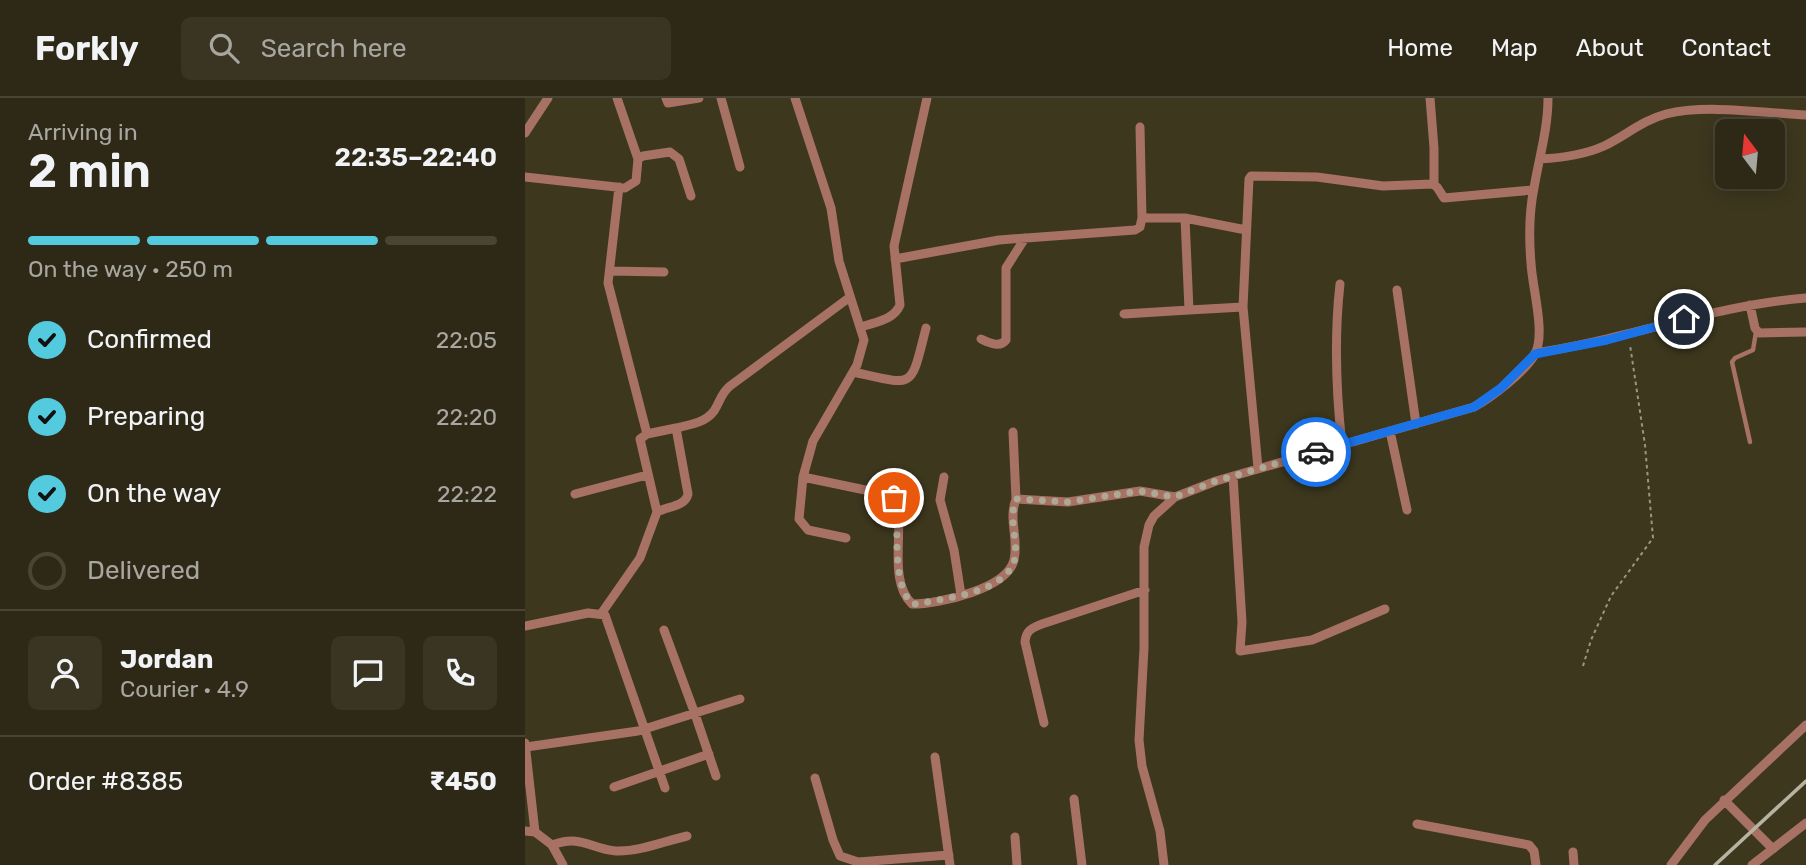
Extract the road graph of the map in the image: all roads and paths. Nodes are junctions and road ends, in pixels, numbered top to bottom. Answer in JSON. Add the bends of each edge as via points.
{"nodes":[{"id":1,"x":548,"y":98,"type":"edge"},
{"id":2,"x":617,"y":98,"type":"edge"},
{"id":3,"x":666,"y":98,"type":"edge"},
{"id":4,"x":699,"y":98,"type":"edge"},
{"id":5,"x":721,"y":98,"type":"edge"},
{"id":6,"x":795,"y":98,"type":"edge"},
{"id":7,"x":927,"y":98,"type":"edge"},
{"id":8,"x":1430,"y":98,"type":"edge"},
{"id":9,"x":1548,"y":98,"type":"edge"},
{"id":10,"x":1806,"y":115,"type":"edge"},
{"id":11,"x":1140,"y":127,"type":"dead end"},
{"id":12,"x":525,"y":133,"type":"edge"},
{"id":13,"x":638,"y":159,"type":"junction"},
{"id":14,"x":1540,"y":159,"type":"junction"},
{"id":15,"x":740,"y":167,"type":"dead end"},
{"id":16,"x":525,"y":177,"type":"edge"},
{"id":17,"x":1434,"y":185,"type":"junction"},
{"id":18,"x":619,"y":187,"type":"junction"},
{"id":19,"x":1533,"y":190,"type":"junction"},
{"id":20,"x":691,"y":196,"type":"dead end"},
{"id":21,"x":1142,"y":218,"type":"junction"},
{"id":22,"x":1185,"y":218,"type":"junction"},
{"id":23,"x":1247,"y":230,"type":"junction"},
{"id":24,"x":1025,"y":238,"type":"junction"},
{"id":25,"x":895,"y":259,"type":"junction"},
{"id":26,"x":610,"y":271,"type":"junction"},
{"id":27,"x":664,"y":272,"type":"dead end"},
{"id":28,"x":1340,"y":284,"type":"dead end"},
{"id":29,"x":1397,"y":290,"type":"dead end"},
{"id":30,"x":850,"y":297,"type":"junction"},
{"id":31,"x":1806,"y":298,"type":"edge"},
{"id":32,"x":1751,"y":304,"type":"junction"},
{"id":33,"x":1243,"y":307,"type":"junction"},
{"id":34,"x":1189,"y":310,"type":"junction"},
{"id":35,"x":1124,"y":314,"type":"dead end"},
{"id":36,"x":861,"y":327,"type":"junction"},
{"id":37,"x":926,"y":328,"type":"dead end"},
{"id":38,"x":1756,"y":331,"type":"junction"},
{"id":39,"x":1806,"y":332,"type":"edge"},
{"id":40,"x":1627,"y":334,"type":"junction"},
{"id":41,"x":981,"y":340,"type":"dead end"},
{"id":42,"x":1535,"y":354,"type":"junction"},
{"id":43,"x":853,"y":372,"type":"junction"},
{"id":44,"x":1416,"y":424,"type":"junction"},
{"id":45,"x":676,"y":428,"type":"junction"},
{"id":46,"x":1013,"y":432,"type":"dead end"},
{"id":47,"x":1390,"y":432,"type":"junction"},
{"id":48,"x":647,"y":434,"type":"junction"},
{"id":49,"x":1750,"y":442,"type":"dead end"},
{"id":50,"x":1342,"y":444,"type":"junction"},
{"id":51,"x":1258,"y":468,"type":"junction"},
{"id":52,"x":647,"y":475,"type":"junction"},
{"id":53,"x":1233,"y":476,"type":"junction"},
{"id":54,"x":803,"y":477,"type":"junction"},
{"id":55,"x":944,"y":477,"type":"dead end"},
{"id":56,"x":575,"y":494,"type":"dead end"},
{"id":57,"x":1175,"y":497,"type":"junction"},
{"id":58,"x":1016,"y":499,"type":"junction"},
{"id":59,"x":1407,"y":510,"type":"dead end"},
{"id":60,"x":657,"y":512,"type":"junction"},
{"id":61,"x":846,"y":538,"type":"dead end"},
{"id":62,"x":1145,"y":590,"type":"junction"},
{"id":63,"x":961,"y":595,"type":"junction"},
{"id":64,"x":1385,"y":609,"type":"dead end"},
{"id":65,"x":601,"y":614,"type":"junction"},
{"id":66,"x":525,"y":626,"type":"edge"},
{"id":67,"x":664,"y":630,"type":"dead end"},
{"id":68,"x":1583,"y":666,"type":"dead end"},
{"id":69,"x":740,"y":699,"type":"dead end"},
{"id":70,"x":695,"y":714,"type":"junction"},
{"id":71,"x":1044,"y":723,"type":"dead end"},
{"id":72,"x":1806,"y":725,"type":"edge"},
{"id":73,"x":646,"y":729,"type":"junction"},
{"id":74,"x":525,"y":745,"type":"edge"},
{"id":75,"x":709,"y":754,"type":"junction"},
{"id":76,"x":935,"y":757,"type":"dead end"},
{"id":77,"x":660,"y":771,"type":"junction"},
{"id":78,"x":716,"y":776,"type":"dead end"},
{"id":79,"x":527,"y":778,"type":"edge"},
{"id":80,"x":815,"y":778,"type":"dead end"},
{"id":81,"x":614,"y":787,"type":"dead end"},
{"id":82,"x":665,"y":788,"type":"dead end"},
{"id":83,"x":1074,"y":799,"type":"dead end"},
{"id":84,"x":1724,"y":800,"type":"junction"},
{"id":85,"x":1806,"y":823,"type":"edge"},
{"id":86,"x":1417,"y":824,"type":"dead end"},
{"id":87,"x":530,"y":831,"type":"edge"},
{"id":88,"x":687,"y":836,"type":"dead end"},
{"id":89,"x":1015,"y":837,"type":"dead end"},
{"id":90,"x":552,"y":845,"type":"junction"},
{"id":91,"x":1773,"y":849,"type":"junction"},
{"id":92,"x":1573,"y":852,"type":"dead end"},
{"id":93,"x":949,"y":855,"type":"junction"},
{"id":94,"x":563,"y":865,"type":"edge"},
{"id":95,"x":950,"y":865,"type":"edge"},
{"id":96,"x":1017,"y":865,"type":"edge"},
{"id":97,"x":1082,"y":865,"type":"edge"},
{"id":98,"x":1164,"y":865,"type":"edge"},
{"id":99,"x":1536,"y":865,"type":"edge"},
{"id":100,"x":1574,"y":865,"type":"edge"},
{"id":101,"x":1671,"y":865,"type":"edge"},
{"id":102,"x":1752,"y":865,"type":"edge"}],
"edges":[{"from":1,"to":12,"type":"street"},
{"from":2,"to":13,"type":"street"},
{"from":3,"to":4,"type":"street","via":[[668,103]]},
{"from":5,"to":15,"type":"street"},
{"from":6,"to":30,"type":"street","via":[[831,208]]},
{"from":7,"to":25,"type":"street","via":[[894,246]]},
{"from":8,"to":17,"type":"street"},
{"from":9,"to":14,"type":"street"},
{"from":10,"to":14,"type":"street","via":[[1676,112],[1655,118],[1602,147]]},
{"from":11,"to":21,"type":"street"},
{"from":13,"to":18,"type":"street","via":[[636,181]]},
{"from":13,"to":20,"type":"street","via":[[661,152],[675,154]]},
{"from":14,"to":19,"type":"street"},
{"from":16,"to":18,"type":"street"},
{"from":17,"to":19,"type":"street","via":[[1444,198]]},
{"from":17,"to":23,"type":"street","via":[[1395,187],[1317,177],[1251,176]]},
{"from":18,"to":26,"type":"street"},
{"from":19,"to":42,"type":"street"},
{"from":21,"to":22,"type":"street"},
{"from":21,"to":24,"type":"street","via":[[1140,227],[1128,232]]},
{"from":22,"to":23,"type":"street"},
{"from":22,"to":34,"type":"street"},
{"from":23,"to":33,"type":"street"},
{"from":24,"to":25,"type":"street"},
{"from":24,"to":41,"type":"street","via":[[1006,268],[1006,340],[1002,344]]},
{"from":25,"to":36,"type":"street","via":[[897,312]]},
{"from":26,"to":27,"type":"street"},
{"from":26,"to":48,"type":"street","via":[[611,299]]},
{"from":28,"to":50,"type":"street","via":[[1336,318]]},
{"from":29,"to":44,"type":"street"},
{"from":30,"to":36,"type":"street"},
{"from":30,"to":45,"type":"street","via":[[730,386],[706,418]]},
{"from":31,"to":32,"type":"street"},
{"from":32,"to":38,"type":"street"},
{"from":32,"to":40,"type":"street"},
{"from":33,"to":34,"type":"street"},
{"from":33,"to":51,"type":"street"},
{"from":34,"to":35,"type":"street"},
{"from":36,"to":43,"type":"street","via":[[863,348]]},
{"from":37,"to":43,"type":"street","via":[[911,377],[898,382]]},
{"from":38,"to":39,"type":"street"},
{"from":38,"to":49,"type":"lane","via":[[1753,349],[1732,362]]},
{"from":40,"to":42,"type":"street"},
{"from":40,"to":68,"type":"path","via":[[1654,531],[1611,596]]},
{"from":42,"to":44,"type":"street","via":[[1483,402]]},
{"from":43,"to":54,"type":"street","via":[[813,441]]},
{"from":44,"to":47,"type":"street"},
{"from":45,"to":48,"type":"street"},
{"from":45,"to":60,"type":"street","via":[[687,499]]},
{"from":46,"to":58,"type":"street"},
{"from":47,"to":50,"type":"street"},
{"from":47,"to":59,"type":"street"},
{"from":48,"to":52,"type":"street","via":[[640,445]]},
{"from":50,"to":51,"type":"street"},
{"from":51,"to":53,"type":"street"},
{"from":52,"to":56,"type":"street"},
{"from":52,"to":60,"type":"street"},
{"from":53,"to":57,"type":"street"},
{"from":53,"to":64,"type":"street","via":[[1240,651],[1312,640]]},
{"from":54,"to":61,"type":"street","via":[[798,508],[802,525]]},
{"from":54,"to":63,"type":"street","via":[[894,498],[898,561],[909,601],[917,604]]},
{"from":55,"to":63,"type":"street","via":[[940,500]]},
{"from":57,"to":58,"type":"street","via":[[1140,491],[1068,502]]},
{"from":57,"to":62,"type":"street","via":[[1149,525],[1144,547]]},
{"from":58,"to":63,"type":"street","via":[[1011,516],[1015,549],[1011,568],[987,587]]},
{"from":60,"to":65,"type":"street","via":[[640,558]]},
{"from":62,"to":71,"type":"street","via":[[1030,628],[1025,642]]},
{"from":62,"to":98,"type":"street","via":[[1139,754]]},
{"from":65,"to":66,"type":"street"},
{"from":65,"to":73,"type":"street","via":[[610,624]]},
{"from":67,"to":70,"type":"street"},
{"from":69,"to":70,"type":"street"},
{"from":70,"to":73,"type":"street"},
{"from":70,"to":75,"type":"street"},
{"from":72,"to":84,"type":"street"},
{"from":73,"to":74,"type":"street"},
{"from":73,"to":77,"type":"street"},
{"from":74,"to":79,"type":"street"},
{"from":75,"to":77,"type":"street"},
{"from":75,"to":78,"type":"street"},
{"from":76,"to":93,"type":"street"},
{"from":77,"to":81,"type":"street"},
{"from":77,"to":82,"type":"street"},
{"from":79,"to":87,"type":"street"},
{"from":80,"to":93,"type":"street","via":[[840,856],[858,862]]},
{"from":83,"to":97,"type":"street"},
{"from":84,"to":91,"type":"street"},
{"from":84,"to":101,"type":"street"},
{"from":85,"to":91,"type":"street"},
{"from":86,"to":99,"type":"street","via":[[1529,845]]},
{"from":87,"to":90,"type":"street"},
{"from":88,"to":90,"type":"street","via":[[626,850],[572,840]]},
{"from":89,"to":96,"type":"street"},
{"from":90,"to":94,"type":"street"},
{"from":91,"to":102,"type":"street"},
{"from":92,"to":100,"type":"street"},
{"from":93,"to":95,"type":"street"}]}
